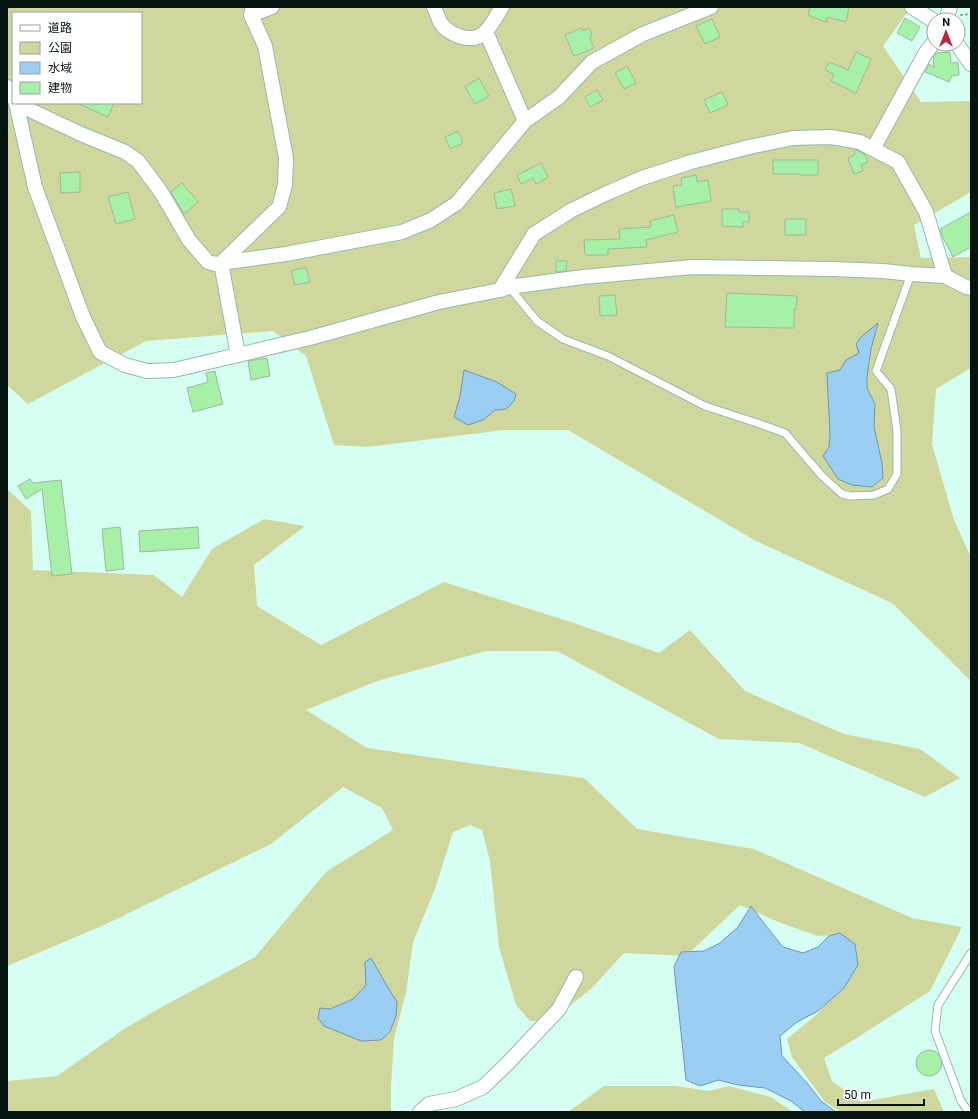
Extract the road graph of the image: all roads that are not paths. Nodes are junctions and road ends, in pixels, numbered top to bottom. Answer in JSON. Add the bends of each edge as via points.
{"nodes":[{"id":1,"x":272,"y":7,"type":"edge"},
{"id":2,"x":434,"y":7,"type":"edge"},
{"id":3,"x":502,"y":7,"type":"edge"},
{"id":4,"x":711,"y":7,"type":"edge"},
{"id":5,"x":912,"y":7,"type":"edge"},
{"id":6,"x":252,"y":11,"type":"edge"},
{"id":7,"x":926,"y":16,"type":"edge"},
{"id":8,"x":486,"y":32,"type":"junction"},
{"id":9,"x":926,"y":52,"type":"edge"},
{"id":10,"x":963,"y":52,"type":"edge"},
{"id":11,"x":971,"y":64,"type":"edge"},
{"id":12,"x":7,"y":87,"type":"edge"},
{"id":13,"x":12,"y":96,"type":"edge"},
{"id":14,"x":15,"y":104,"type":"edge"},
{"id":15,"x":19,"y":104,"type":"edge"},
{"id":16,"x":525,"y":121,"type":"junction"},
{"id":17,"x":873,"y":149,"type":"junction"},
{"id":18,"x":221,"y":263,"type":"junction"},
{"id":19,"x":911,"y":274,"type":"junction"},
{"id":20,"x":945,"y":276,"type":"junction"},
{"id":21,"x":505,"y":288,"type":"junction"},
{"id":22,"x":971,"y":288,"type":"edge"},
{"id":23,"x":238,"y":355,"type":"junction"},
{"id":24,"x":971,"y":953,"type":"edge"},
{"id":25,"x":576,"y":977,"type":"dead end"},
{"id":26,"x":420,"y":1112,"type":"edge"},
{"id":27,"x":969,"y":1112,"type":"edge"}],
"edges":[{"from":1,"to":6,"type":"street"},
{"from":2,"to":8,"type":"street","via":[[440,22],[457,35],[470,38]]},
{"from":3,"to":8,"type":"street"},
{"from":4,"to":16,"type":"street","via":[[643,34],[592,62],[559,97]]},
{"from":5,"to":7,"type":"street"},
{"from":6,"to":18,"type":"street","via":[[265,46],[286,158],[285,185],[279,207]]},
{"from":8,"to":16,"type":"street"},
{"from":9,"to":17,"type":"street"},
{"from":10,"to":11,"type":"street"},
{"from":12,"to":13,"type":"street"},
{"from":14,"to":23,"type":"street","via":[[35,187],[83,317],[100,352],[125,365],[146,371],[174,370]]},
{"from":15,"to":18,"type":"street","via":[[81,134],[126,152],[138,160],[161,192],[189,240],[208,262]]},
{"from":16,"to":18,"type":"street","via":[[457,203],[431,220],[402,232],[286,254]]},
{"from":17,"to":20,"type":"street","via":[[898,162],[926,212]]},
{"from":17,"to":21,"type":"street","via":[[860,142],[831,136],[793,138],[749,146],[642,178],[572,210],[534,234]]},
{"from":18,"to":23,"type":"street"},
{"from":19,"to":20,"type":"street"},
{"from":19,"to":21,"type":"street","via":[[883,270],[692,267],[583,277]]},
{"from":19,"to":21,"type":"lane","via":[[876,371],[891,389],[897,431],[897,474],[888,489],[874,495],[856,497],[842,494],[827,481],[785,434],[704,406],[608,356],[563,339],[537,321]]},
{"from":20,"to":22,"type":"street"},
{"from":21,"to":23,"type":"street","via":[[439,302]]},
{"from":24,"to":27,"type":"lane","via":[[938,1004],[935,1031],[961,1101]]},
{"from":25,"to":26,"type":"street","via":[[560,1009],[483,1087],[456,1099],[428,1104]]}]}
